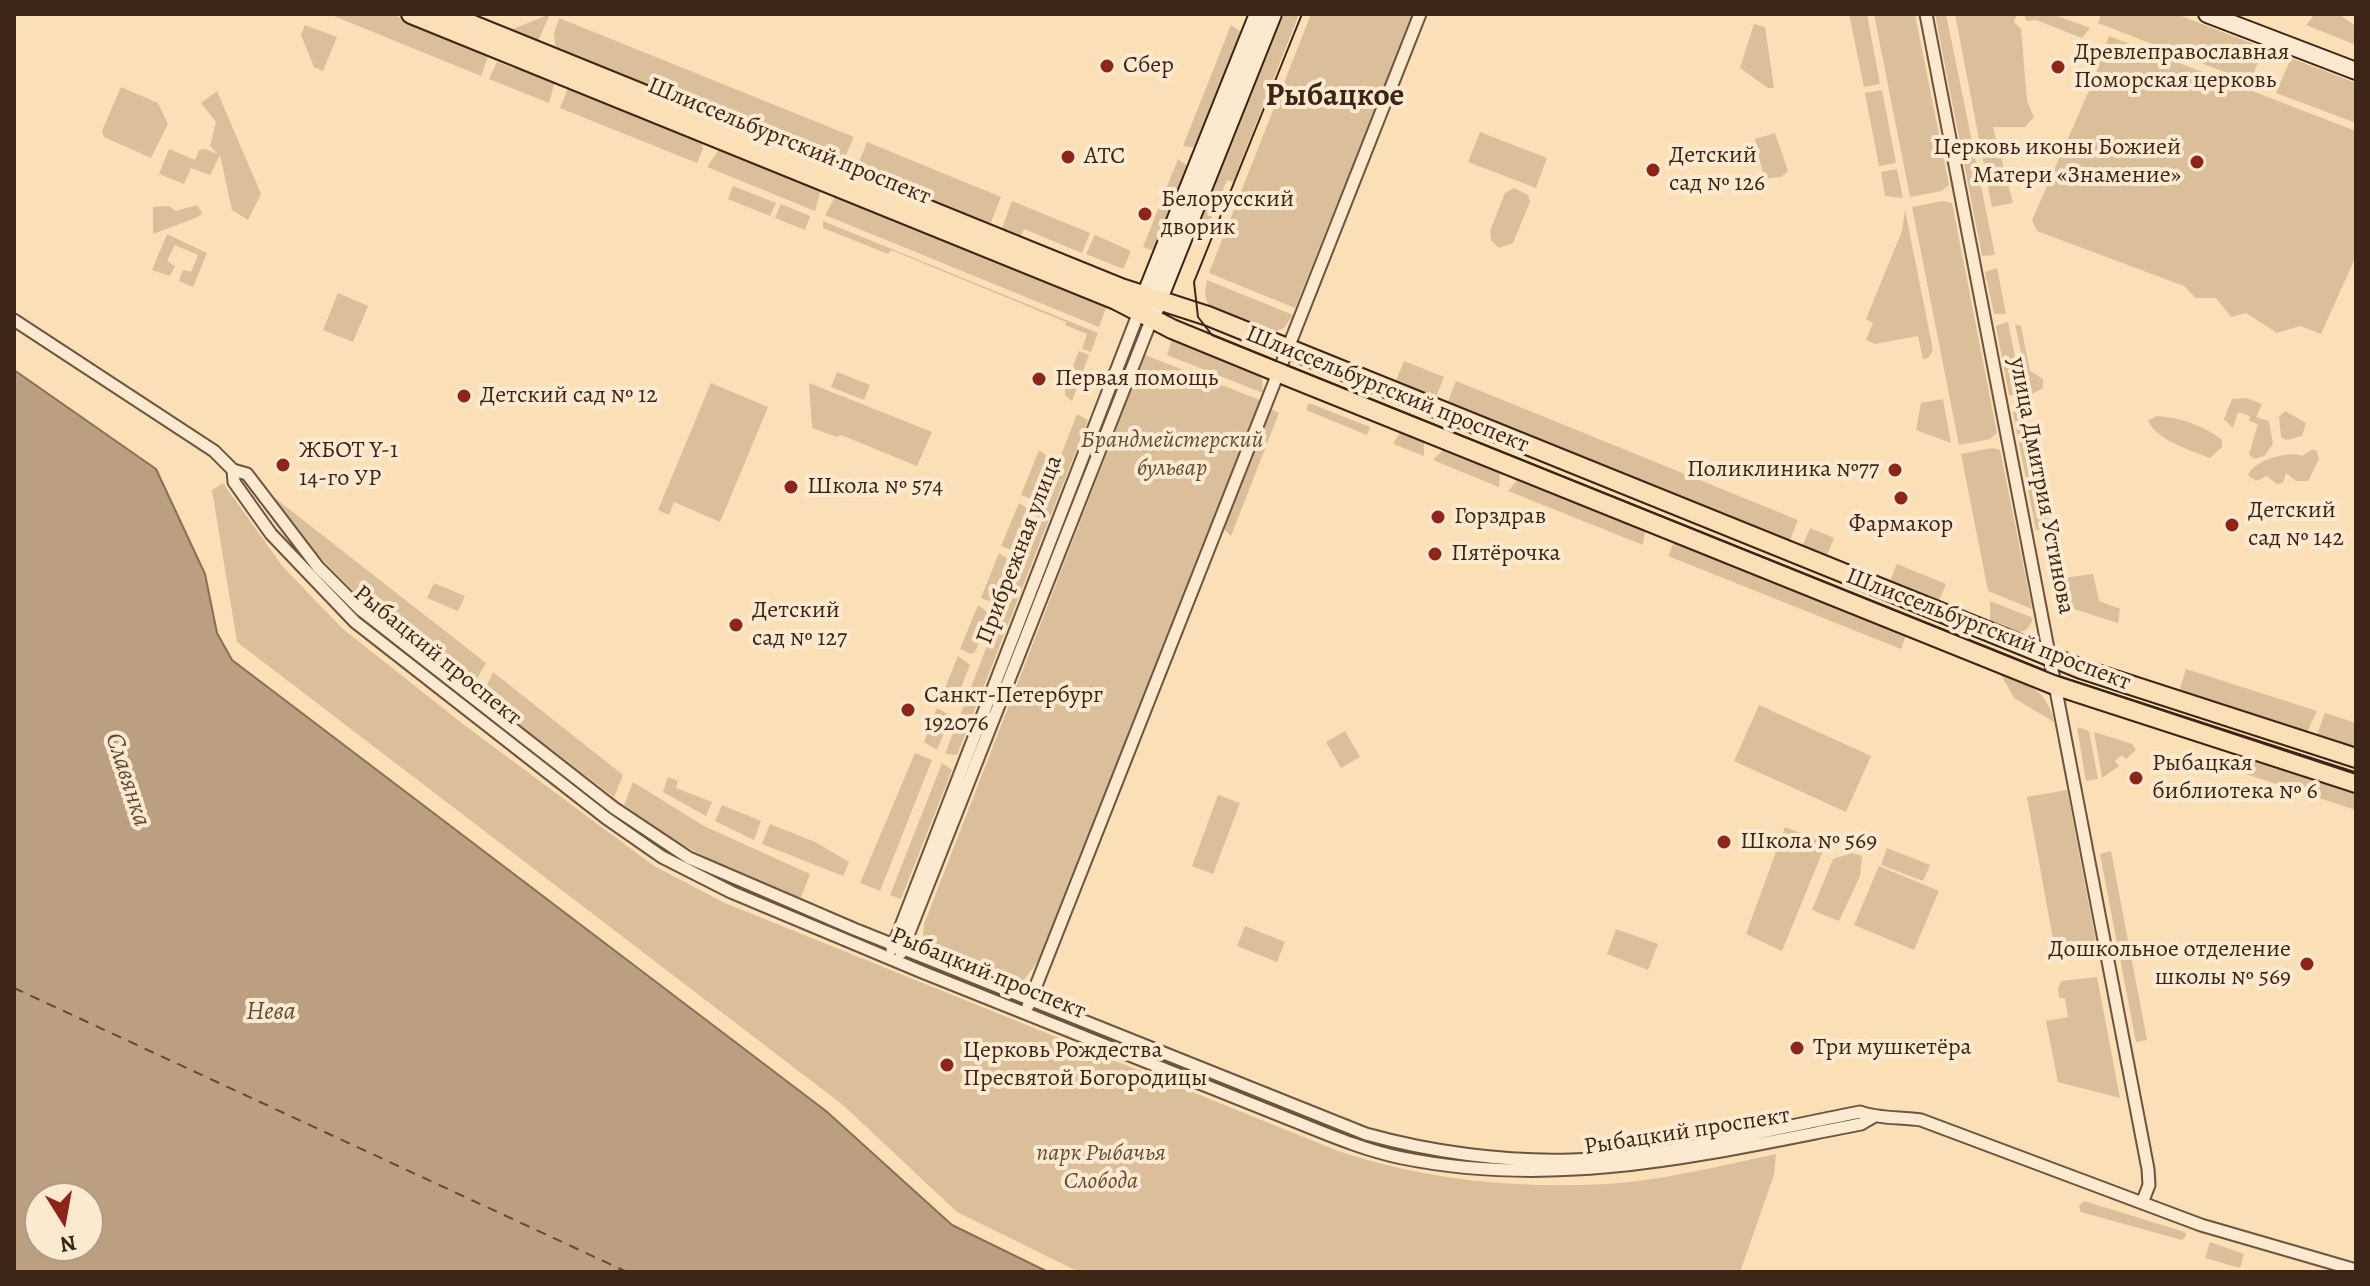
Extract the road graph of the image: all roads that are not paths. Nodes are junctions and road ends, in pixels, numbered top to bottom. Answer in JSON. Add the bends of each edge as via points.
{"nodes":[{"id":1,"x":411,"y":14,"type":"edge"},
{"id":2,"x":446,"y":14,"type":"edge"},
{"id":3,"x":1258,"y":14,"type":"edge"},
{"id":4,"x":1273,"y":14,"type":"edge"},
{"id":5,"x":1420,"y":14,"type":"edge"},
{"id":6,"x":1926,"y":14,"type":"edge"},
{"id":7,"x":2207,"y":14,"type":"edge"},
{"id":8,"x":2356,"y":71,"type":"edge"},
{"id":9,"x":1149,"y":306,"type":"junction"},
{"id":10,"x":14,"y":320,"type":"edge"},
{"id":11,"x":1287,"y":348,"type":"junction"},
{"id":12,"x":1277,"y":372,"type":"junction"},
{"id":13,"x":233,"y":470,"type":"junction"},
{"id":14,"x":2051,"y":657,"type":"junction"},
{"id":15,"x":2057,"y":686,"type":"junction"},
{"id":16,"x":2356,"y":758,"type":"edge"},
{"id":17,"x":2356,"y":783,"type":"edge"},
{"id":18,"x":892,"y":944,"type":"junction"},
{"id":19,"x":905,"y":950,"type":"junction"},
{"id":20,"x":894,"y":960,"type":"junction"},
{"id":21,"x":1030,"y":1000,"type":"junction"},
{"id":22,"x":1025,"y":1014,"type":"junction"},
{"id":23,"x":1781,"y":1133,"type":"junction"},
{"id":24,"x":2142,"y":1203,"type":"junction"},
{"id":25,"x":2356,"y":1270,"type":"edge"}],
"edges":[{"from":1,"to":9,"type":"main road","name":"Шлиссельбургский проспект"},
{"from":2,"to":9,"type":"main road","name":"Шлиссельбургский проспект","via":[[1121,288]]},
{"from":3,"to":9,"type":"street","name":"Прибрежная улица"},
{"from":4,"to":9,"type":"street","name":"Прибрежная улица"},
{"from":5,"to":11,"type":"street"},
{"from":6,"to":14,"type":"street","name":"улица Дмитрия Устинова"},
{"from":7,"to":8,"type":"street"},
{"from":9,"to":11,"type":"main road","name":"Шлиссельбургский проспект"},
{"from":9,"to":12,"type":"main road","name":"Шлиссельбургский проспект"},
{"from":9,"to":18,"type":"street","name":"Прибрежная улица"},
{"from":9,"to":19,"type":"street","name":"Прибрежная улица"},
{"from":10,"to":13,"type":"street","name":"Рыбацкий проспект","via":[[214,451]]},
{"from":11,"to":12,"type":"street"},
{"from":11,"to":14,"type":"main road","name":"Шлиссельбургский проспект"},
{"from":12,"to":15,"type":"main road","name":"Шлиссельбургский проспект"},
{"from":12,"to":21,"type":"street"},
{"from":13,"to":18,"type":"street","name":"Рыбацкий проспект","via":[[247,474],[318,567],[361,610],[650,834],[736,881]]},
{"from":13,"to":20,"type":"street","name":"Рыбацкий проспект","via":[[234,482],[271,534],[355,622],[606,818],[683,869]]},
{"from":14,"to":15,"type":"street","name":"улица Дмитрия Устинова"},
{"from":14,"to":16,"type":"main road","name":"Шлиссельбургский проспект"},
{"from":15,"to":17,"type":"main road","name":"Шлиссельбургский проспект"},
{"from":15,"to":24,"type":"street","name":"улица Дмитрия Устинова","via":[[2148,1169]]},
{"from":18,"to":19,"type":"street","name":"Рыбацкий проспект"},
{"from":18,"to":20,"type":"street","name":"Прибрежная улица"},
{"from":19,"to":20,"type":"street","name":"Прибрежная улица"},
{"from":19,"to":21,"type":"street","name":"Рыбацкий проспект"},
{"from":20,"to":22,"type":"street","name":"Рыбацкий проспект"},
{"from":21,"to":22,"type":"street"},
{"from":21,"to":23,"type":"street","name":"Рыбацкий проспект","via":[[1366,1134],[1405,1144],[1570,1160]]},
{"from":22,"to":23,"type":"street","name":"Рыбацкий проспект","via":[[1352,1144],[1403,1159],[1570,1172],[1643,1166]]},
{"from":23,"to":24,"type":"street","name":"Рыбацкий проспект","via":[[1860,1112],[1921,1120]]},
{"from":24,"to":25,"type":"street","name":"Рыбацкий проспект","via":[[2256,1243]]}]}
